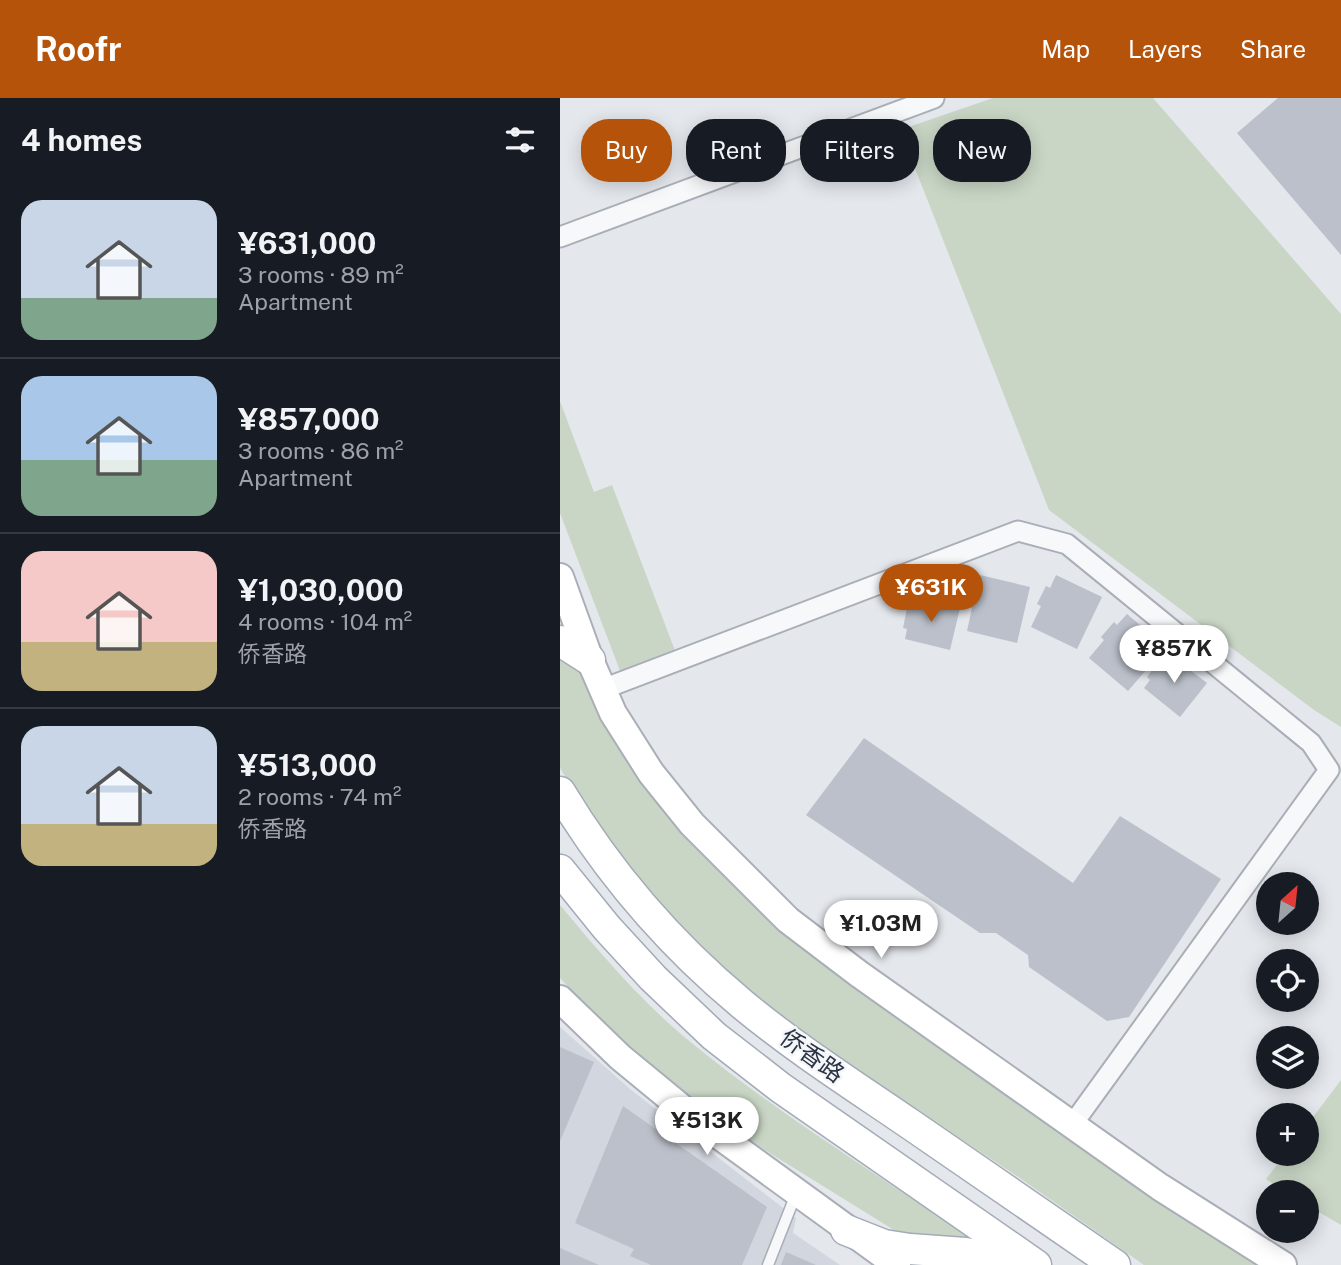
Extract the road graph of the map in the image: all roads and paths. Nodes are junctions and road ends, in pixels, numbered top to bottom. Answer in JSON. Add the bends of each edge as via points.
{"nodes":[{"id":1,"x":934,"y":98,"type":"edge"},
{"id":2,"x":560,"y":237,"type":"edge"},
{"id":3,"x":560,"y":577,"type":"edge"},
{"id":4,"x":560,"y":641,"type":"edge"},
{"id":5,"x":590,"y":660,"type":"junction"},
{"id":6,"x":603,"y":689,"type":"junction"},
{"id":7,"x":560,"y":792,"type":"edge"},
{"id":8,"x":560,"y":870,"type":"edge"},
{"id":9,"x":560,"y":999,"type":"edge"},
{"id":10,"x":1072,"y":1125,"type":"junction"},
{"id":11,"x":797,"y":1194,"type":"junction"},
{"id":12,"x":846,"y":1230,"type":"junction"},
{"id":13,"x":768,"y":1265,"type":"edge"},
{"id":14,"x":897,"y":1265,"type":"edge"},
{"id":15,"x":1021,"y":1265,"type":"edge"},
{"id":16,"x":1036,"y":1265,"type":"edge"},
{"id":17,"x":1115,"y":1265,"type":"edge"},
{"id":18,"x":1283,"y":1265,"type":"edge"}],
"edges":[{"from":1,"to":2,"type":"street"},
{"from":3,"to":5,"type":"main road"},
{"from":4,"to":5,"type":"main road"},
{"from":5,"to":6,"type":"main road"},
{"from":6,"to":10,"type":"main road","via":[[651,773],[692,824],[788,920]]},
{"from":6,"to":10,"type":"street","via":[[1018,531],[1067,544],[1311,743],[1329,770]]},
{"from":7,"to":17,"type":"main road","name":"侨香路","via":[[626,887],[741,1003]]},
{"from":8,"to":16,"type":"main road","name":"侨香路","via":[[653,978],[714,1036],[781,1088]]},
{"from":9,"to":11,"type":"main road","via":[[620,1058]]},
{"from":10,"to":18,"type":"main road","via":[[1160,1188]]},
{"from":11,"to":12,"type":"main road"},
{"from":11,"to":13,"type":"lane"},
{"from":12,"to":14,"type":"main road"},
{"from":12,"to":15,"type":"main road","via":[[884,1245],[965,1253]]}]}
